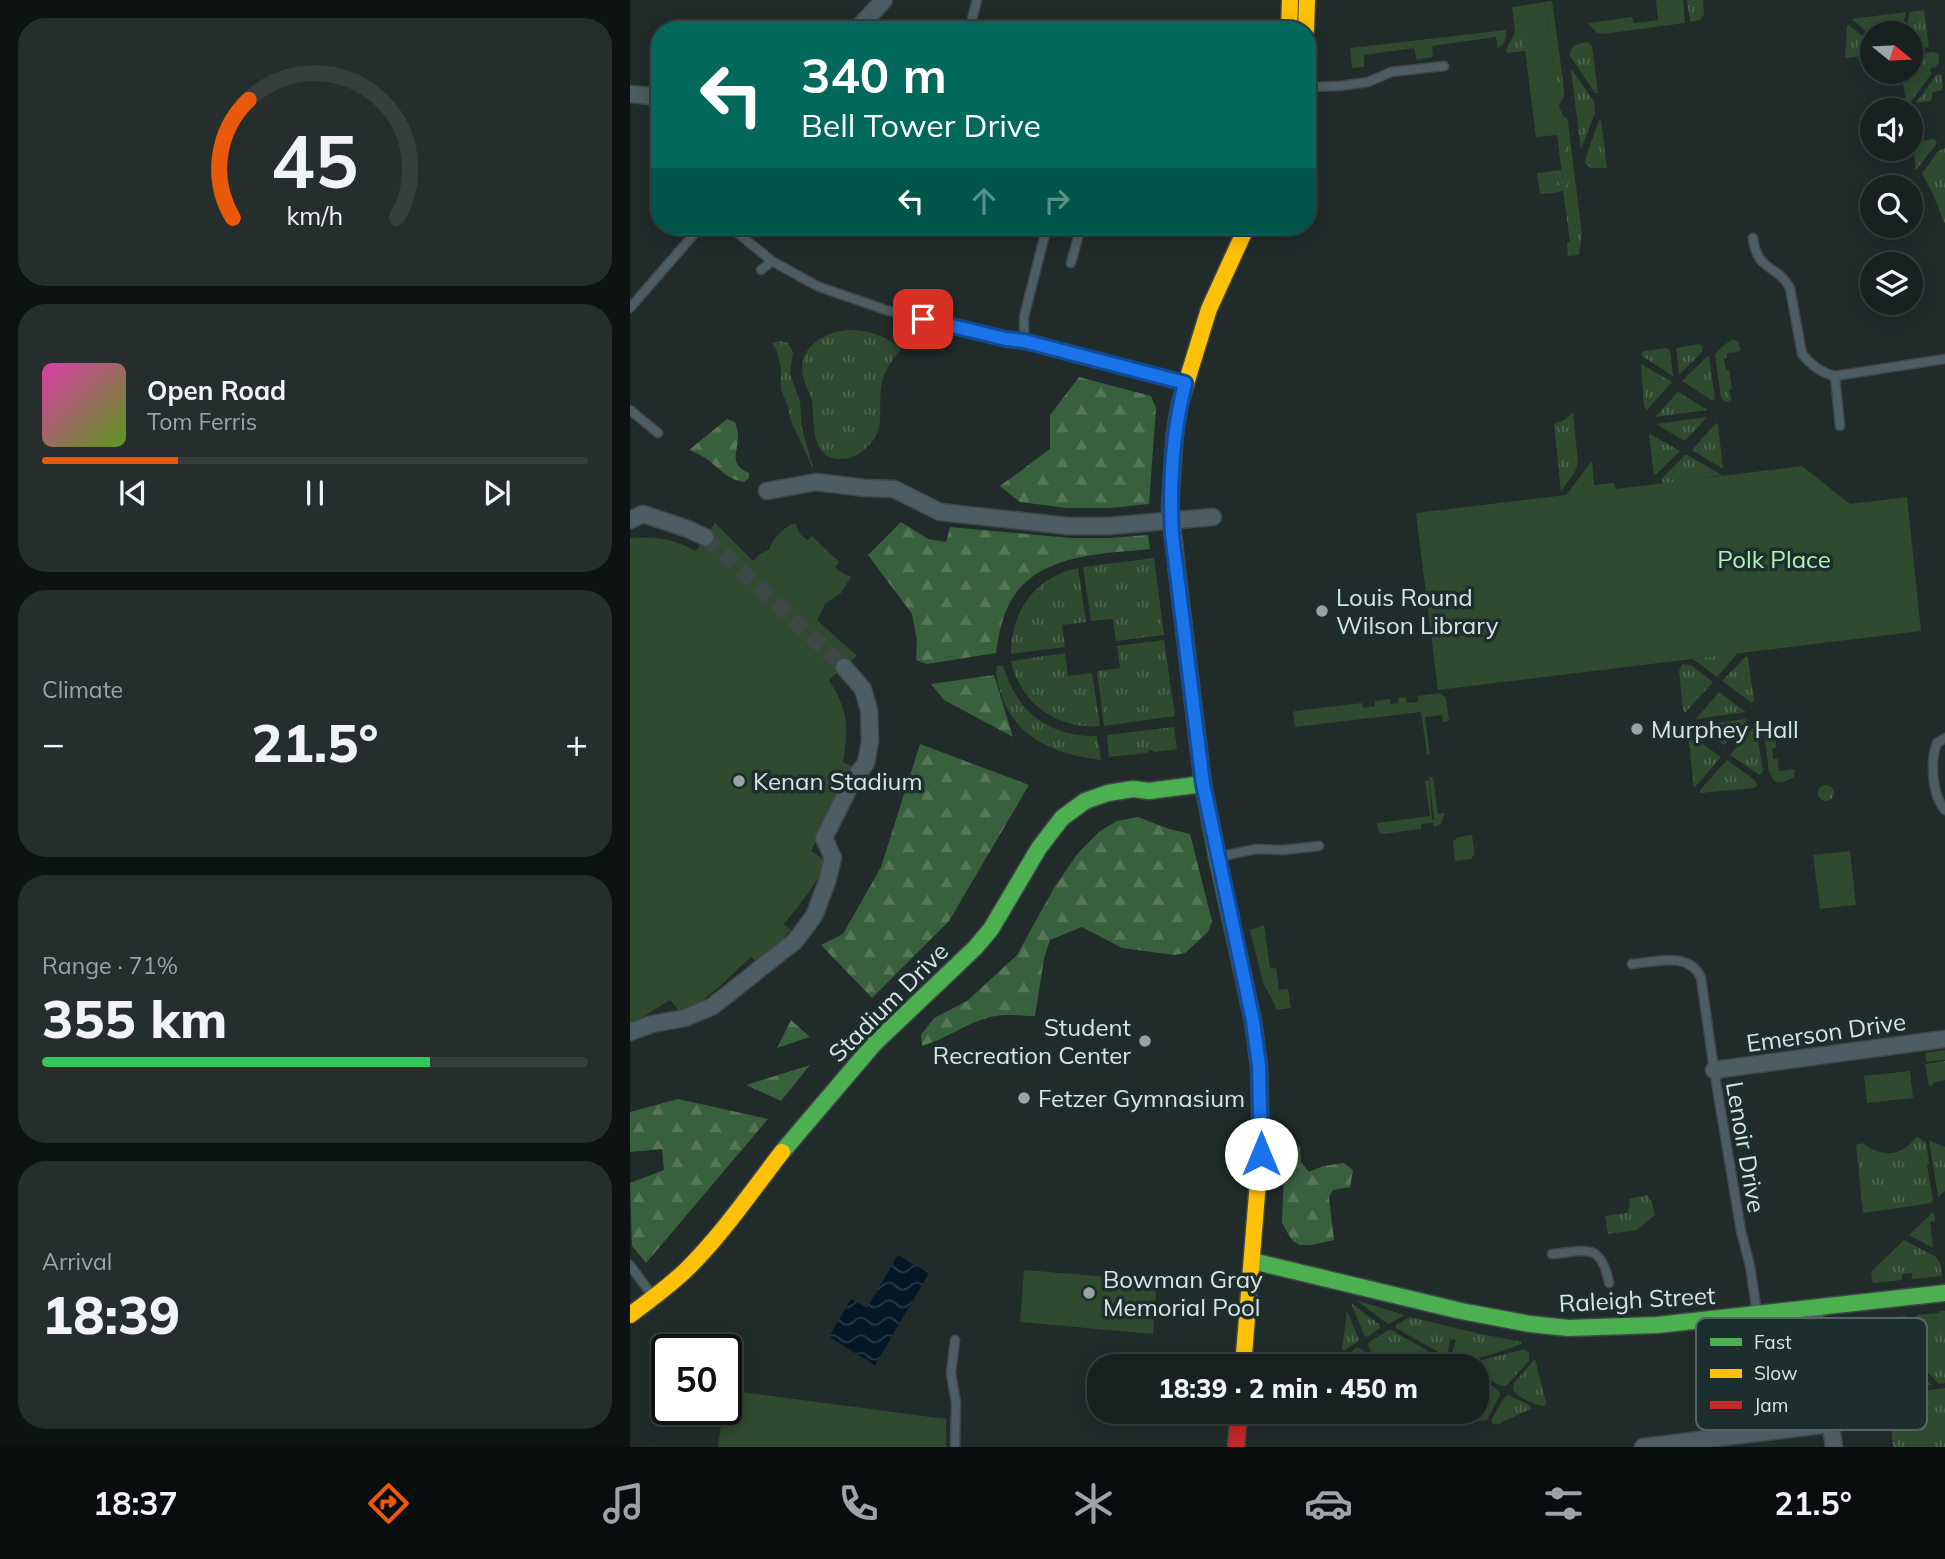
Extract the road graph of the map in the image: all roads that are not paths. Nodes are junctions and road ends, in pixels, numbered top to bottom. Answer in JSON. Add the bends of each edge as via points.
{"nodes":[{"id":1,"x":884,"y":0,"type":"edge"},
{"id":2,"x":978,"y":0,"type":"edge"},
{"id":3,"x":1290,"y":0,"type":"edge"},
{"id":4,"x":1307,"y":0,"type":"edge"},
{"id":5,"x":864,"y":21,"type":"edge"},
{"id":6,"x":972,"y":21,"type":"edge"},
{"id":7,"x":1289,"y":21,"type":"edge"},
{"id":8,"x":1306,"y":21,"type":"edge"},
{"id":9,"x":1444,"y":66,"type":"dead end"},
{"id":10,"x":1316,"y":87,"type":"edge"},
{"id":11,"x":630,"y":94,"type":"edge"},
{"id":12,"x":651,"y":96,"type":"edge"},
{"id":13,"x":693,"y":235,"type":"edge"},
{"id":14,"x":740,"y":235,"type":"edge"},
{"id":15,"x":1045,"y":235,"type":"edge"},
{"id":16,"x":1079,"y":235,"type":"edge"},
{"id":17,"x":1243,"y":235,"type":"edge"},
{"id":18,"x":1754,"y":238,"type":"dead end"},
{"id":19,"x":772,"y":261,"type":"junction"},
{"id":20,"x":1071,"y":263,"type":"dead end"},
{"id":21,"x":761,"y":270,"type":"dead end"},
{"id":22,"x":630,"y":308,"type":"edge"},
{"id":23,"x":1024,"y":341,"type":"junction"},
{"id":24,"x":1945,"y":359,"type":"edge"},
{"id":25,"x":1835,"y":376,"type":"junction"},
{"id":26,"x":1185,"y":383,"type":"junction"},
{"id":27,"x":630,"y":410,"type":"edge"},
{"id":28,"x":1840,"y":426,"type":"dead end"},
{"id":29,"x":658,"y":432,"type":"dead end"},
{"id":30,"x":767,"y":491,"type":"dead end"},
{"id":31,"x":1213,"y":517,"type":"dead end"},
{"id":32,"x":630,"y":520,"type":"edge"},
{"id":33,"x":1171,"y":522,"type":"junction"},
{"id":34,"x":705,"y":537,"type":"tunnel mouth"},
{"id":35,"x":844,"y":667,"type":"tunnel mouth"},
{"id":36,"x":1945,"y":738,"type":"edge"},
{"id":37,"x":1203,"y":784,"type":"junction"},
{"id":38,"x":1945,"y":810,"type":"edge"},
{"id":39,"x":1319,"y":846,"type":"dead end"},
{"id":40,"x":1217,"y":857,"type":"junction"},
{"id":41,"x":1632,"y":964,"type":"dead end"},
{"id":42,"x":630,"y":1032,"type":"edge"},
{"id":43,"x":1945,"y":1039,"type":"edge"},
{"id":44,"x":1714,"y":1070,"type":"junction"},
{"id":45,"x":1552,"y":1254,"type":"dead end"},
{"id":46,"x":1252,"y":1261,"type":"junction"},
{"id":47,"x":630,"y":1265,"type":"edge"},
{"id":48,"x":1609,"y":1283,"type":"dead end"},
{"id":49,"x":1945,"y":1293,"type":"edge"},
{"id":50,"x":654,"y":1298,"type":"junction"},
{"id":51,"x":1814,"y":1308,"type":"junction"},
{"id":52,"x":1757,"y":1314,"type":"junction"},
{"id":53,"x":630,"y":1315,"type":"edge"},
{"id":54,"x":1721,"y":1318,"type":"edge"},
{"id":55,"x":1815,"y":1318,"type":"edge"},
{"id":56,"x":1696,"y":1321,"type":"edge"},
{"id":57,"x":955,"y":1340,"type":"dead end"},
{"id":58,"x":1244,"y":1354,"type":"edge"},
{"id":59,"x":1238,"y":1424,"type":"edge"},
{"id":60,"x":1781,"y":1430,"type":"edge"},
{"id":61,"x":955,"y":1447,"type":"edge"},
{"id":62,"x":1236,"y":1447,"type":"edge"},
{"id":63,"x":1643,"y":1447,"type":"edge"}],
"edges":[{"from":1,"to":5,"type":"street"},
{"from":2,"to":6,"type":"lane"},
{"from":3,"to":7,"type":"street"},
{"from":4,"to":8,"type":"street"},
{"from":9,"to":10,"type":"lane","via":[[1391,72],[1368,82]]},
{"from":11,"to":12,"type":"street"},
{"from":13,"to":22,"type":"lane"},
{"from":14,"to":19,"type":"lane"},
{"from":15,"to":23,"type":"lane","via":[[1024,317]]},
{"from":16,"to":20,"type":"lane"},
{"from":17,"to":26,"type":"street","via":[[1209,309]]},
{"from":18,"to":25,"type":"lane","via":[[1761,262],[1786,279],[1790,288],[1802,354]]},
{"from":19,"to":21,"type":"lane"},
{"from":19,"to":23,"type":"lane","via":[[817,286],[886,310]]},
{"from":23,"to":26,"type":"lane"},
{"from":24,"to":25,"type":"lane"},
{"from":25,"to":28,"type":"lane"},
{"from":26,"to":33,"type":"street","via":[[1175,432]]},
{"from":27,"to":29,"type":"lane"},
{"from":30,"to":33,"type":"street","via":[[816,482],[894,489],[940,512],[992,519],[1068,526]]},
{"from":31,"to":33,"type":"street"},
{"from":32,"to":34,"type":"street","via":[[643,514]]},
{"from":33,"to":37,"type":"street"},
{"from":35,"to":42,"type":"street","via":[[863,689],[870,741],[866,763],[824,838],[833,858],[814,916],[795,941],[713,1006]]},
{"from":36,"to":38,"type":"lane","via":[[1937,743],[1932,761],[1937,796]]},
{"from":37,"to":40,"type":"street"},
{"from":37,"to":50,"type":"street","name":"Stadium Drive","via":[[1108,793],[1085,801],[1062,818],[975,948],[874,1044],[715,1240]]},
{"from":39,"to":40,"type":"lane","via":[[1256,849]]},
{"from":40,"to":46,"type":"street","via":[[1259,1066],[1261,1154]]},
{"from":41,"to":44,"type":"lane","name":"Lenoir Drive","via":[[1679,961],[1698,971]]},
{"from":43,"to":44,"type":"street","name":"Emerson Drive"},
{"from":44,"to":52,"type":"lane","name":"Lenoir Drive"},
{"from":45,"to":48,"type":"lane","via":[[1593,1252],[1604,1264]]},
{"from":46,"to":56,"type":"street","name":"Raleigh Street","via":[[1530,1324],[1568,1328]]},
{"from":46,"to":58,"type":"street"},
{"from":47,"to":50,"type":"lane"},
{"from":49,"to":51,"type":"street","name":"Raleigh Street"},
{"from":50,"to":53,"type":"street","name":"Stadium Drive"},
{"from":51,"to":52,"type":"street","name":"Raleigh Street"},
{"from":51,"to":55,"type":"street"},
{"from":52,"to":54,"type":"street","name":"Raleigh Street"},
{"from":57,"to":61,"type":"lane","via":[[951,1373]]},
{"from":59,"to":62,"type":"street"},
{"from":60,"to":63,"type":"street"}]}
